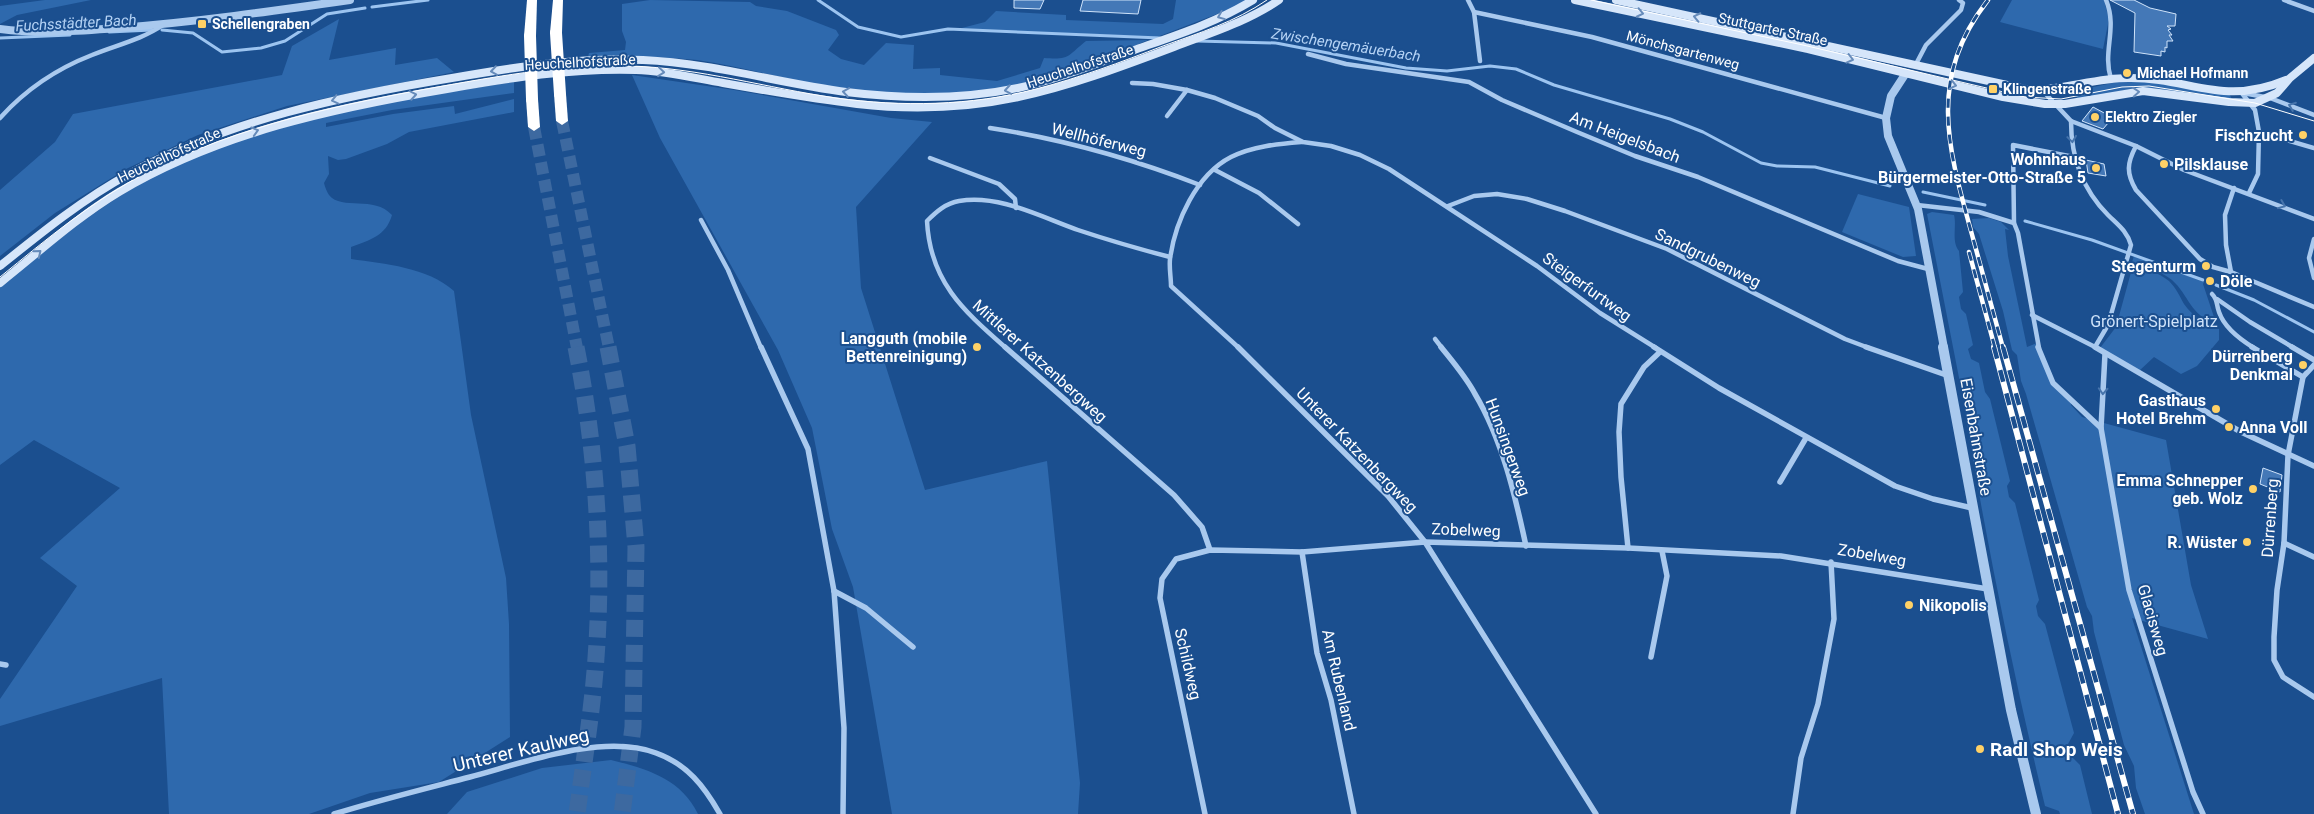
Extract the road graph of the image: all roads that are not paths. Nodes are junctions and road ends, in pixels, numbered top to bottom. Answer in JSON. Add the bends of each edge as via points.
{"nodes":[{"id":1,"x":350,"y":0,"type":"edge"},
{"id":2,"x":532,"y":0,"type":"edge"},
{"id":3,"x":558,"y":0,"type":"edge"},
{"id":4,"x":1253,"y":0,"type":"edge"},
{"id":5,"x":1279,"y":0,"type":"edge"},
{"id":6,"x":1468,"y":0,"type":"edge"},
{"id":7,"x":1575,"y":0,"type":"edge"},
{"id":8,"x":1616,"y":0,"type":"edge"},
{"id":9,"x":1959,"y":0,"type":"edge"},
{"id":10,"x":2106,"y":0,"type":"edge"},
{"id":11,"x":2284,"y":0,"type":"edge"},
{"id":12,"x":2314,"y":11,"type":"edge"},
{"id":13,"x":1474,"y":12,"type":"junction"},
{"id":14,"x":163,"y":25,"type":"junction"},
{"id":15,"x":0,"y":29,"type":"edge"},
{"id":16,"x":1308,"y":54,"type":"dead end"},
{"id":17,"x":2314,"y":58,"type":"edge"},
{"id":18,"x":1480,"y":61,"type":"dead end"},
{"id":19,"x":1916,"y":64,"type":"junction"},
{"id":20,"x":1906,"y":73,"type":"junction"},
{"id":21,"x":2112,"y":80,"type":"junction"},
{"id":22,"x":2289,"y":80,"type":"junction"},
{"id":23,"x":1132,"y":83,"type":"dead end"},
{"id":24,"x":1187,"y":90,"type":"junction"},
{"id":25,"x":2044,"y":91,"type":"junction"},
{"id":26,"x":2241,"y":92,"type":"junction"},
{"id":27,"x":2270,"y":98,"type":"junction"},
{"id":28,"x":2250,"y":103,"type":"junction"},
{"id":29,"x":2055,"y":104,"type":"junction"},
{"id":30,"x":2314,"y":115,"type":"edge"},
{"id":31,"x":1167,"y":116,"type":"dead end"},
{"id":32,"x":0,"y":118,"type":"edge"},
{"id":33,"x":1886,"y":118,"type":"junction"},
{"id":34,"x":2071,"y":120,"type":"junction"},
{"id":35,"x":562,"y":121,"type":"tunnel mouth"},
{"id":36,"x":534,"y":127,"type":"tunnel mouth"},
{"id":37,"x":990,"y":128,"type":"dead end"},
{"id":38,"x":2259,"y":131,"type":"junction"},
{"id":39,"x":1303,"y":142,"type":"junction"},
{"id":40,"x":2136,"y":146,"type":"junction"},
{"id":41,"x":2314,"y":148,"type":"edge"},
{"id":42,"x":930,"y":158,"type":"dead end"},
{"id":43,"x":2074,"y":158,"type":"junction"},
{"id":44,"x":1215,"y":170,"type":"junction"},
{"id":45,"x":1200,"y":185,"type":"junction"},
{"id":46,"x":2234,"y":188,"type":"junction"},
{"id":47,"x":2249,"y":193,"type":"junction"},
{"id":48,"x":1917,"y":205,"type":"junction"},
{"id":49,"x":1448,"y":206,"type":"junction"},
{"id":50,"x":1016,"y":208,"type":"junction"},
{"id":51,"x":2314,"y":212,"type":"edge"},
{"id":52,"x":2312,"y":218,"type":"edge"},
{"id":53,"x":700,"y":220,"type":"dead end"},
{"id":54,"x":2014,"y":223,"type":"junction"},
{"id":55,"x":1298,"y":224,"type":"dead end"},
{"id":56,"x":2314,"y":239,"type":"edge"},
{"id":57,"x":1170,"y":257,"type":"junction"},
{"id":58,"x":0,"y":266,"type":"edge"},
{"id":59,"x":1928,"y":269,"type":"junction"},
{"id":60,"x":2231,"y":272,"type":"junction"},
{"id":61,"x":2314,"y":278,"type":"edge"},
{"id":62,"x":0,"y":283,"type":"edge"},
{"id":63,"x":2212,"y":294,"type":"dead end"},
{"id":64,"x":2217,"y":299,"type":"junction"},
{"id":65,"x":2314,"y":308,"type":"edge"},
{"id":66,"x":2032,"y":315,"type":"junction"},
{"id":67,"x":1435,"y":340,"type":"dead end"},
{"id":68,"x":2095,"y":348,"type":"junction"},
{"id":69,"x":1660,"y":352,"type":"junction"},
{"id":70,"x":2105,"y":354,"type":"junction"},
{"id":71,"x":2314,"y":360,"type":"edge"},
{"id":72,"x":2314,"y":365,"type":"edge"},
{"id":73,"x":1949,"y":376,"type":"junction"},
{"id":74,"x":2303,"y":377,"type":"junction"},
{"id":75,"x":2101,"y":428,"type":"junction"},
{"id":76,"x":1806,"y":438,"type":"junction"},
{"id":77,"x":2288,"y":455,"type":"junction"},
{"id":78,"x":2314,"y":466,"type":"edge"},
{"id":79,"x":1780,"y":482,"type":"dead end"},
{"id":80,"x":1972,"y":508,"type":"junction"},
{"id":81,"x":1425,"y":542,"type":"junction"},
{"id":82,"x":2284,"y":543,"type":"junction"},
{"id":83,"x":1526,"y":546,"type":"junction"},
{"id":84,"x":1628,"y":548,"type":"junction"},
{"id":85,"x":1210,"y":550,"type":"junction"},
{"id":86,"x":1662,"y":551,"type":"junction"},
{"id":87,"x":1302,"y":552,"type":"junction"},
{"id":88,"x":2314,"y":557,"type":"edge"},
{"id":89,"x":1831,"y":562,"type":"junction"},
{"id":90,"x":1988,"y":589,"type":"junction"},
{"id":91,"x":834,"y":592,"type":"junction"},
{"id":92,"x":913,"y":647,"type":"dead end"},
{"id":93,"x":1650,"y":657,"type":"dead end"},
{"id":94,"x":2314,"y":697,"type":"edge"},
{"id":95,"x":334,"y":814,"type":"edge"},
{"id":96,"x":720,"y":814,"type":"edge"},
{"id":97,"x":843,"y":814,"type":"edge"},
{"id":98,"x":1206,"y":814,"type":"edge"},
{"id":99,"x":1354,"y":814,"type":"edge"},
{"id":100,"x":1596,"y":814,"type":"edge"},
{"id":101,"x":1793,"y":814,"type":"edge"},
{"id":102,"x":2036,"y":814,"type":"edge"},
{"id":103,"x":2203,"y":814,"type":"edge"}],
"edges":[{"from":1,"to":14,"type":"street"},
{"from":2,"to":36,"type":"highway","bridge":true,"via":[[530,45]]},
{"from":3,"to":35,"type":"highway","bridge":true,"via":[[556,34]]},
{"from":4,"to":58,"type":"main road","name":"Heuchelhofstraße","one_way":true,"via":[[1241,8],[1154,43],[1054,79],[986,94],[937,98],[871,95],[816,88],[730,70],[642,60],[527,66],[364,94],[289,110],[243,124],[162,158],[116,182],[63,216]]},
{"from":62,"to":5,"type":"main road","name":"Heuchelhofstraße","one_way":true,"via":[[77,221],[149,176],[240,136],[358,105],[530,76],[641,70],[866,106],[935,109],[987,104],[1058,89],[1207,34],[1268,9]]},
{"from":6,"to":13,"type":"street"},
{"from":7,"to":20,"type":"main road","name":"Stuttgarter Straße","one_way":true},
{"from":19,"to":8,"type":"main road","name":"Stuttgarter Straße","one_way":true},
{"from":9,"to":19,"type":"street","via":[[1963,3],[1961,10],[1926,45]]},
{"from":10,"to":21,"type":"street","via":[[2114,20],[2107,70]]},
{"from":11,"to":12,"type":"street"},
{"from":13,"to":18,"type":"street"},
{"from":13,"to":33,"type":"street","name":"Mönchsgartenweg","via":[[1612,42]]},
{"from":14,"to":15,"type":"street","via":[[53,32]]},
{"from":14,"to":32,"type":"street","via":[[146,37],[66,66],[31,86]]},
{"from":16,"to":59,"type":"street","name":"Am Heigelsbach","via":[[1346,64],[1469,82],[1502,100],[1635,156],[1698,177],[1898,261]]},
{"from":17,"to":22,"type":"main road"},
{"from":19,"to":20,"type":"main road"},
{"from":19,"to":25,"type":"main road","name":"Stuttgarter Straße","via":[[2017,88]]},
{"from":20,"to":29,"type":"main road","name":"Stuttgarter Straße","one_way":true,"via":[[2010,99]]},
{"from":20,"to":33,"type":"street","name":"Eisenbahnstraße","via":[[1891,96]]},
{"from":21,"to":25,"type":"main road","name":"Stuttgarter Straße"},
{"from":21,"to":26,"type":"main road","name":"Stuttgarter Straße","via":[[2150,79]]},
{"from":22,"to":26,"type":"main road","name":"Stuttgarter Straße"},
{"from":22,"to":27,"type":"main road"},
{"from":23,"to":24,"type":"street","name":"Steigerfurtweg"},
{"from":24,"to":31,"type":"street"},
{"from":24,"to":39,"type":"street","name":"Steigerfurtweg","via":[[1258,116]]},
{"from":25,"to":29,"type":"street"},
{"from":26,"to":27,"type":"street"},
{"from":26,"to":28,"type":"street"},
{"from":27,"to":28,"type":"main road"},
{"from":30,"to":27,"type":"street","one_way":true},
{"from":29,"to":28,"type":"main road","name":"Stuttgarter Straße","one_way":true,"via":[[2144,91]]},
{"from":28,"to":38,"type":"street"},
{"from":29,"to":34,"type":"street"},
{"from":33,"to":48,"type":"street","name":"Eisenbahnstraße","via":[[1888,136]]},
{"from":34,"to":40,"type":"street"},
{"from":34,"to":43,"type":"street","one_way":true},
{"from":37,"to":45,"type":"street","name":"Wellhöferweg","via":[[1146,164]]},
{"from":38,"to":41,"type":"street"},
{"from":38,"to":47,"type":"street","via":[[2258,174]]},
{"from":39,"to":44,"type":"street","name":"Unterer Katzenbergweg","via":[[1279,144],[1236,156],[1225,160]]},
{"from":39,"to":49,"type":"street","name":"Steigerfurtweg","via":[[1360,155]]},
{"from":40,"to":46,"type":"street","via":[[2184,170]]},
{"from":40,"to":60,"type":"street","via":[[2126,164],[2136,190],[2200,259]]},
{"from":42,"to":50,"type":"street","via":[[1000,184],[1015,199]]},
{"from":43,"to":54,"type":"street","via":[[2013,145]]},
{"from":43,"to":68,"type":"street","via":[[2080,179],[2094,199],[2128,235],[2130,253],[2108,325]]},
{"from":44,"to":45,"type":"street","name":"Unterer Katzenbergweg"},
{"from":44,"to":55,"type":"street","via":[[1239,180],[1271,200]]},
{"from":45,"to":57,"type":"street","name":"Unterer Katzenbergweg","via":[[1186,209]]},
{"from":46,"to":47,"type":"street"},
{"from":46,"to":60,"type":"street","via":[[2225,215]]},
{"from":47,"to":52,"type":"street","one_way":true},
{"from":48,"to":54,"type":"street","via":[[1992,216]]},
{"from":48,"to":59,"type":"street","name":"Eisenbahnstraße"},
{"from":49,"to":69,"type":"street","name":"Steigerfurtweg"},
{"from":49,"to":73,"type":"street","name":"Sandgrubenweg","via":[[1474,196],[1497,194],[1527,198],[1566,211],[1667,249],[1845,339]]},
{"from":50,"to":57,"type":"street","name":"Mittlerer Katzenbergweg"},
{"from":50,"to":85,"type":"street","name":"Mittlerer Katzenbergweg","via":[[980,201],[959,201],[939,209],[927,221],[930,248],[950,293],[965,312],[1180,501],[1202,526],[1209,539]]},
{"from":51,"to":52,"type":"street"},
{"from":53,"to":91,"type":"street","via":[[728,270],[808,448]]},
{"from":54,"to":66,"type":"street"},
{"from":56,"to":61,"type":"street","via":[[2309,252]]},
{"from":57,"to":81,"type":"street","name":"Unterer Katzenbergweg","via":[[1171,286],[1250,358],[1388,496]]},
{"from":59,"to":73,"type":"street","name":"Eisenbahnstraße"},
{"from":60,"to":65,"type":"street"},
{"from":63,"to":64,"type":"street"},
{"from":64,"to":71,"type":"street"},
{"from":64,"to":74,"type":"street","via":[[2216,306],[2227,326],[2238,337]]},
{"from":66,"to":68,"type":"street"},
{"from":66,"to":75,"type":"street","via":[[2037,344],[2054,383]]},
{"from":67,"to":83,"type":"street","name":"Hunsingerweg","via":[[1460,370],[1479,401],[1507,474]]},
{"from":68,"to":70,"type":"street"},
{"from":69,"to":76,"type":"street","name":"Steigerfurtweg"},
{"from":69,"to":84,"type":"street","via":[[1644,367],[1621,404],[1621,478]]},
{"from":70,"to":75,"type":"street","name":"Glacisweg","one_way":true},
{"from":70,"to":77,"type":"street"},
{"from":72,"to":74,"type":"street"},
{"from":73,"to":80,"type":"street","name":"Eisenbahnstraße"},
{"from":74,"to":77,"type":"street","name":"Dürrenberg"},
{"from":75,"to":103,"type":"street","name":"Glacisweg","via":[[2129,590],[2193,792]]},
{"from":76,"to":79,"type":"street"},
{"from":76,"to":80,"type":"street","name":"Steigerfurtweg","via":[[1895,486]]},
{"from":77,"to":78,"type":"street"},
{"from":77,"to":82,"type":"street","name":"Dürrenberg"},
{"from":80,"to":90,"type":"street","name":"Eisenbahnstraße"},
{"from":81,"to":83,"type":"street","name":"Zobelweg"},
{"from":81,"to":87,"type":"street","name":"Zobelweg"},
{"from":81,"to":100,"type":"street","name":"Unterer Katzenbergweg"},
{"from":82,"to":88,"type":"street"},
{"from":82,"to":94,"type":"street","name":"Dürrenberg","via":[[2277,590],[2274,660],[2283,677]]},
{"from":83,"to":84,"type":"street","name":"Zobelweg"},
{"from":84,"to":86,"type":"street","name":"Zobelweg"},
{"from":85,"to":87,"type":"street","name":"Zobelweg"},
{"from":85,"to":98,"type":"street","name":"Schildweg","via":[[1176,560],[1162,579],[1160,598]]},
{"from":86,"to":89,"type":"street","name":"Zobelweg","via":[[1782,556]]},
{"from":86,"to":93,"type":"street","via":[[1667,576]]},
{"from":87,"to":99,"type":"street","name":"Am Rubenland","via":[[1317,653],[1331,700]]},
{"from":89,"to":90,"type":"street","name":"Zobelweg"},
{"from":89,"to":101,"type":"street","via":[[1834,619],[1818,704],[1801,758]]},
{"from":90,"to":102,"type":"street","name":"Eisenbahnstraße","via":[[2011,710]]},
{"from":91,"to":92,"type":"street","via":[[866,608]]},
{"from":91,"to":97,"type":"street","via":[[844,728]]},
{"from":95,"to":96,"type":"street","name":"Unterer Kaulweg","via":[[562,753],[614,746],[653,751],[674,761],[692,774]]}]}
